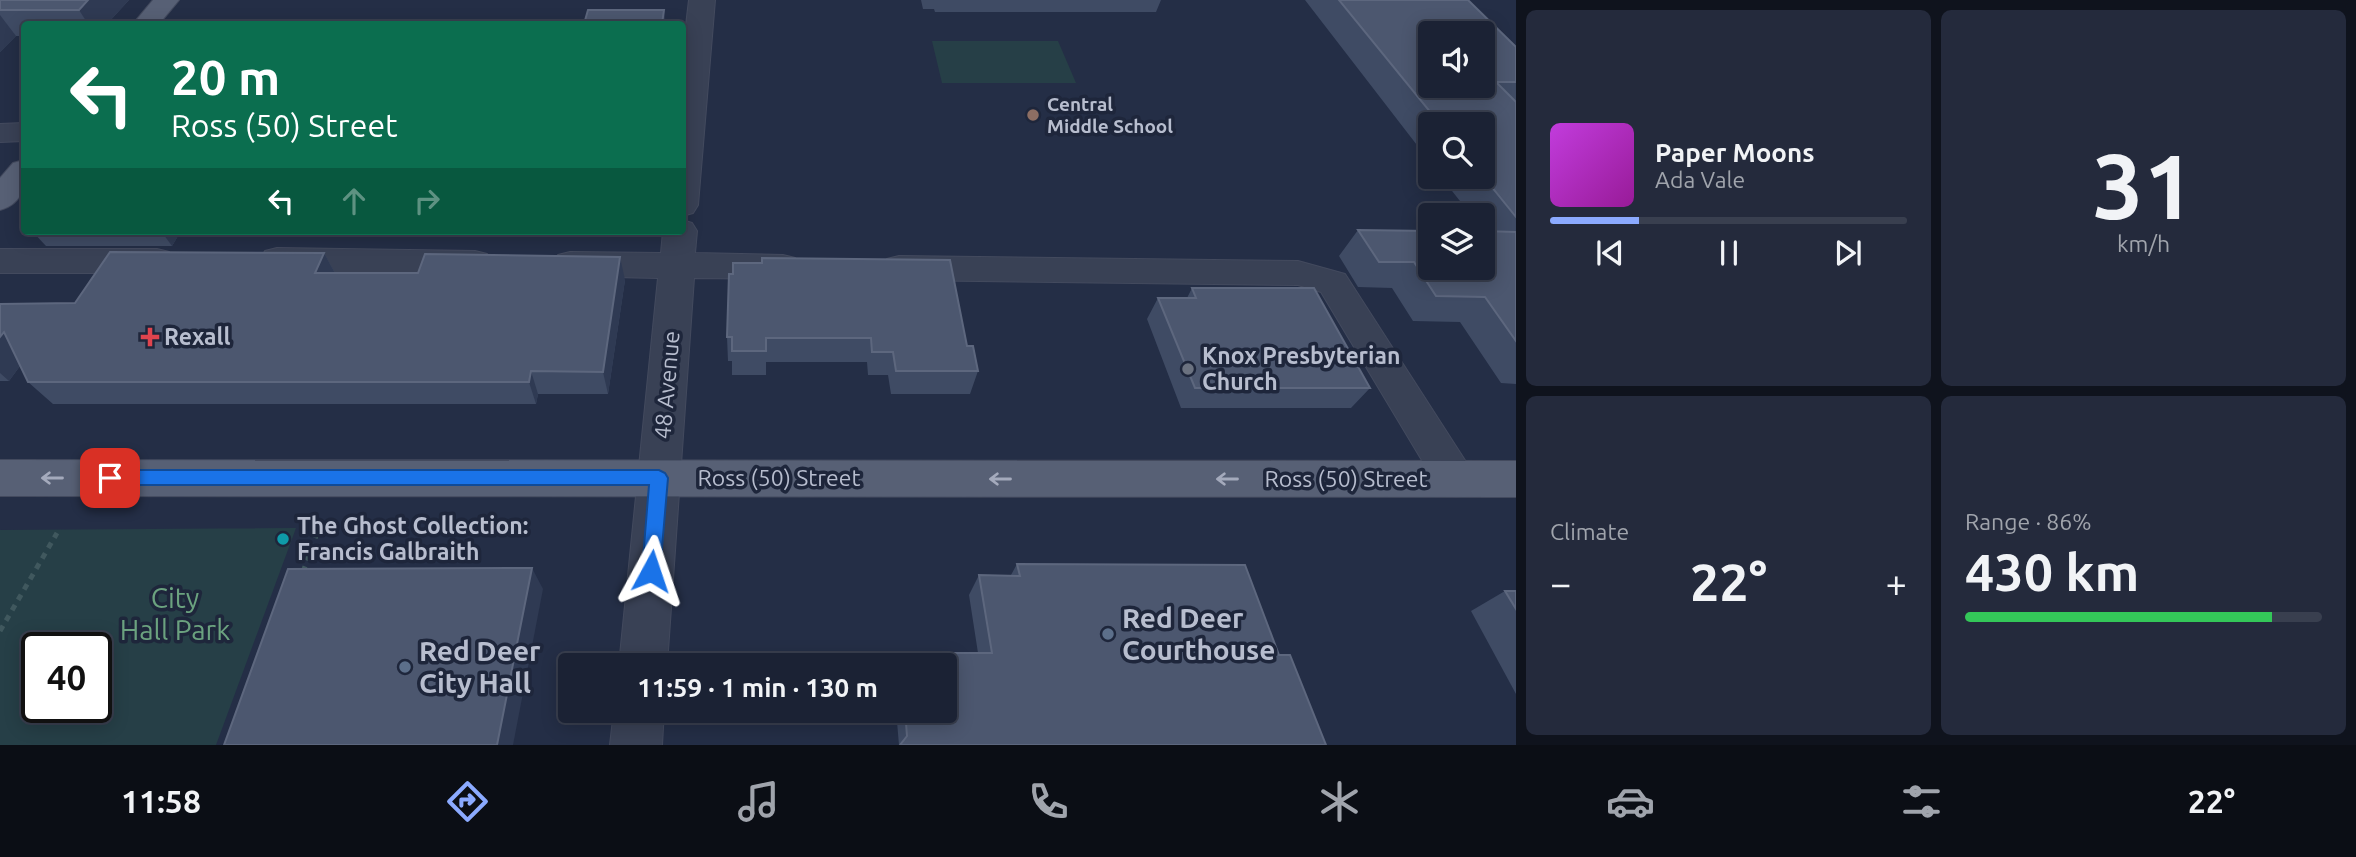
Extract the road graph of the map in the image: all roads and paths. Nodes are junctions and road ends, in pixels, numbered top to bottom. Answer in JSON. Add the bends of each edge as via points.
{"nodes":[{"id":1,"x":166,"y":0,"type":"edge"},
{"id":2,"x":695,"y":18,"type":"edge"},
{"id":3,"x":148,"y":21,"type":"edge"},
{"id":4,"x":686,"y":126,"type":"edge"},
{"id":5,"x":21,"y":132,"type":"edge"},
{"id":6,"x":0,"y":133,"type":"edge"},
{"id":7,"x":21,"y":174,"type":"edge"},
{"id":8,"x":0,"y":199,"type":"edge"},
{"id":9,"x":679,"y":248,"type":"edge"},
{"id":10,"x":244,"y":259,"type":"edge"},
{"id":11,"x":192,"y":260,"type":"edge"},
{"id":12,"x":0,"y":261,"type":"edge"},
{"id":13,"x":814,"y":267,"type":"edge"},
{"id":14,"x":870,"y":268,"type":"edge"},
{"id":15,"x":0,"y":478,"type":"edge"},
{"id":16,"x":659,"y":478,"type":"junction"},
{"id":17,"x":1457,"y":479,"type":"junction"},
{"id":18,"x":1516,"y":479,"type":"edge"},
{"id":19,"x":57,"y":533,"type":"dead end"},
{"id":20,"x":317,"y":533,"type":"dead end"},
{"id":21,"x":299,"y":583,"type":"edge"},
{"id":22,"x":0,"y":631,"type":"edge"},
{"id":23,"x":644,"y":653,"type":"edge"},
{"id":24,"x":638,"y":723,"type":"edge"},
{"id":25,"x":636,"y":745,"type":"edge"}],
"edges":[{"from":1,"to":3,"type":"main road"},
{"from":2,"to":4,"type":"street"},
{"from":5,"to":6,"type":"street"},
{"from":7,"to":8,"type":"main road"},
{"from":9,"to":10,"type":"street","via":[[518,264]]},
{"from":9,"to":13,"type":"street"},
{"from":9,"to":16,"type":"street","name":"48 Avenue"},
{"from":11,"to":12,"type":"street"},
{"from":14,"to":17,"type":"street","via":[[1298,273],[1333,283]]},
{"from":16,"to":15,"type":"main road","name":"Ross (50) Street","one_way":true},
{"from":17,"to":16,"type":"main road","name":"Ross (50) Street","one_way":true},
{"from":16,"to":23,"type":"street","name":"48 Avenue"},
{"from":17,"to":18,"type":"main road","name":"Ross (50) Street"},
{"from":19,"to":22,"type":"path"},
{"from":20,"to":21,"type":"path"},
{"from":24,"to":25,"type":"street"}]}
